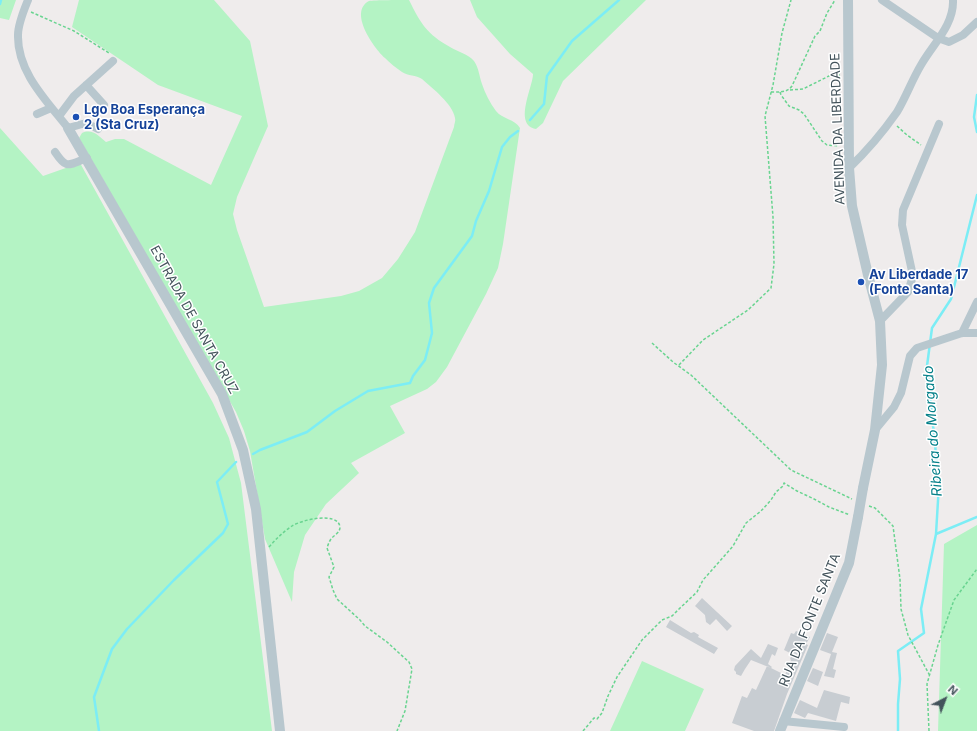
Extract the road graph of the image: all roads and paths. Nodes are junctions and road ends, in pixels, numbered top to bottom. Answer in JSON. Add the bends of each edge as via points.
{"nodes":[{"id":1,"x":28,"y":0,"type":"edge"},
{"id":2,"x":791,"y":0,"type":"edge"},
{"id":3,"x":835,"y":0,"type":"edge"},
{"id":4,"x":848,"y":0,"type":"edge"},
{"id":5,"x":882,"y":0,"type":"edge"},
{"id":6,"x":953,"y":0,"type":"edge"},
{"id":7,"x":24,"y":10,"type":"junction"},
{"id":8,"x":977,"y":22,"type":"edge"},
{"id":9,"x":938,"y":38,"type":"junction"},
{"id":10,"x":113,"y":61,"type":"joint"},
{"id":11,"x":848,"y":75,"type":"junction"},
{"id":12,"x":86,"y":86,"type":"junction"},
{"id":13,"x":789,"y":90,"type":"junction"},
{"id":14,"x":771,"y":92,"type":"junction"},
{"id":15,"x":780,"y":92,"type":"junction"},
{"id":16,"x":104,"y":104,"type":"dead end"},
{"id":17,"x":51,"y":108,"type":"junction"},
{"id":18,"x":37,"y":114,"type":"dead end"},
{"id":19,"x":59,"y":116,"type":"junction"},
{"id":20,"x":892,"y":118,"type":"junction"},
{"id":21,"x":939,"y":124,"type":"dead end"},
{"id":22,"x":68,"y":128,"type":"junction"},
{"id":23,"x":98,"y":129,"type":"dead end"},
{"id":24,"x":849,"y":147,"type":"junction"},
{"id":25,"x":928,"y":150,"type":"junction"},
{"id":26,"x":54,"y":152,"type":"dead end"},
{"id":27,"x":87,"y":158,"type":"junction"},
{"id":28,"x":849,"y":168,"type":"junction"},
{"id":29,"x":977,"y":302,"type":"edge"},
{"id":30,"x":880,"y":321,"type":"junction"},
{"id":31,"x":962,"y":333,"type":"junction"},
{"id":32,"x":977,"y":334,"type":"edge"},
{"id":33,"x":652,"y":343,"type":"dead end"},
{"id":34,"x":679,"y":366,"type":"junction"},
{"id":35,"x":875,"y":430,"type":"junction"},
{"id":36,"x":854,"y":500,"type":"dead end"},
{"id":37,"x":868,"y":506,"type":"dead end"},
{"id":38,"x":858,"y":518,"type":"junction"},
{"id":39,"x":261,"y":552,"type":"junction"},
{"id":40,"x":977,"y":569,"type":"edge"},
{"id":41,"x":930,"y":676,"type":"junction"},
{"id":42,"x":782,"y":726,"type":"edge"},
{"id":43,"x":844,"y":727,"type":"dead end"},
{"id":44,"x":280,"y":731,"type":"edge"},
{"id":45,"x":397,"y":731,"type":"edge"},
{"id":46,"x":583,"y":731,"type":"edge"},
{"id":47,"x":929,"y":731,"type":"edge"}],
"edges":[{"from":1,"to":7,"type":"street"},
{"from":2,"to":14,"type":"path"},
{"from":3,"to":13,"type":"path"},
{"from":4,"to":11,"type":"street","name":"AVENIDA DA LIBERDADE"},
{"from":5,"to":9,"type":"street"},
{"from":6,"to":9,"type":"street","via":[[950,20]]},
{"from":7,"to":10,"type":"path","via":[[74,31],[112,55]]},
{"from":7,"to":17,"type":"street","via":[[17,34],[19,52],[32,80]]},
{"from":8,"to":9,"type":"street","via":[[963,35],[949,42]]},
{"from":9,"to":20,"type":"street"},
{"from":10,"to":12,"type":"street"},
{"from":11,"to":13,"type":"path","via":[[830,76],[803,90]]},
{"from":11,"to":24,"type":"street","name":"AVENIDA DA LIBERDADE"},
{"from":12,"to":16,"type":"street"},
{"from":12,"to":19,"type":"street","via":[[74,96]]},
{"from":13,"to":15,"type":"path"},
{"from":14,"to":15,"type":"path"},
{"from":14,"to":34,"type":"path","via":[[765,116],[773,217],[774,264],[771,288],[748,310],[703,340]]},
{"from":15,"to":24,"type":"path","via":[[789,106],[804,114],[827,145]]},
{"from":17,"to":18,"type":"street"},
{"from":17,"to":19,"type":"street"},
{"from":19,"to":22,"type":"street"},
{"from":20,"to":25,"type":"path","via":[[900,130]]},
{"from":20,"to":28,"type":"street","via":[[868,150]]},
{"from":21,"to":25,"type":"street"},
{"from":22,"to":23,"type":"street","via":[[86,123]]},
{"from":22,"to":27,"type":"street","name":"ESTRADA DE SANTA CRUZ"},
{"from":24,"to":28,"type":"street","name":"AVENIDA DA LIBERDADE"},
{"from":25,"to":30,"type":"street","via":[[902,210],[902,225],[913,276],[908,292]]},
{"from":26,"to":27,"type":"street","via":[[65,164]]},
{"from":27,"to":39,"type":"street","name":"ESTRADA DE SANTA CRUZ","via":[[222,394],[243,450],[256,509]]},
{"from":28,"to":30,"type":"street","name":"AVENIDA DA LIBERDADE","via":[[852,206]]},
{"from":29,"to":31,"type":"street"},
{"from":30,"to":35,"type":"street","name":"AVENIDA DA LIBERDADE","via":[[882,365]]},
{"from":31,"to":32,"type":"street"},
{"from":31,"to":35,"type":"street","via":[[917,348],[910,356],[901,393],[894,407]]},
{"from":33,"to":34,"type":"path"},
{"from":34,"to":36,"type":"path","via":[[791,470]]},
{"from":35,"to":38,"type":"street","name":"AVENIDA DA LIBERDADE","bridge":true},
{"from":37,"to":41,"type":"path","via":[[875,508],[893,526],[900,579],[900,609],[908,635]]},
{"from":38,"to":42,"type":"street","name":"RUA DA FONTE SANTA","via":[[849,563]]},
{"from":38,"to":46,"type":"path","via":[[829,507],[784,482],[761,511],[746,523],[733,546],[702,580],[697,592],[642,640],[617,677],[602,713],[597,719],[591,720]]},
{"from":39,"to":44,"type":"street","name":"ESTRADA DE SANTA CRUZ"},
{"from":39,"to":45,"type":"path","via":[[283,532],[302,521],[327,518],[337,522],[340,530],[331,538],[327,548],[334,567],[329,577],[337,599],[409,662],[412,669],[405,712]]},
{"from":40,"to":41,"type":"path","via":[[954,600]]},
{"from":41,"to":47,"type":"path","via":[[927,684]]},
{"from":42,"to":43,"type":"street"}]}
